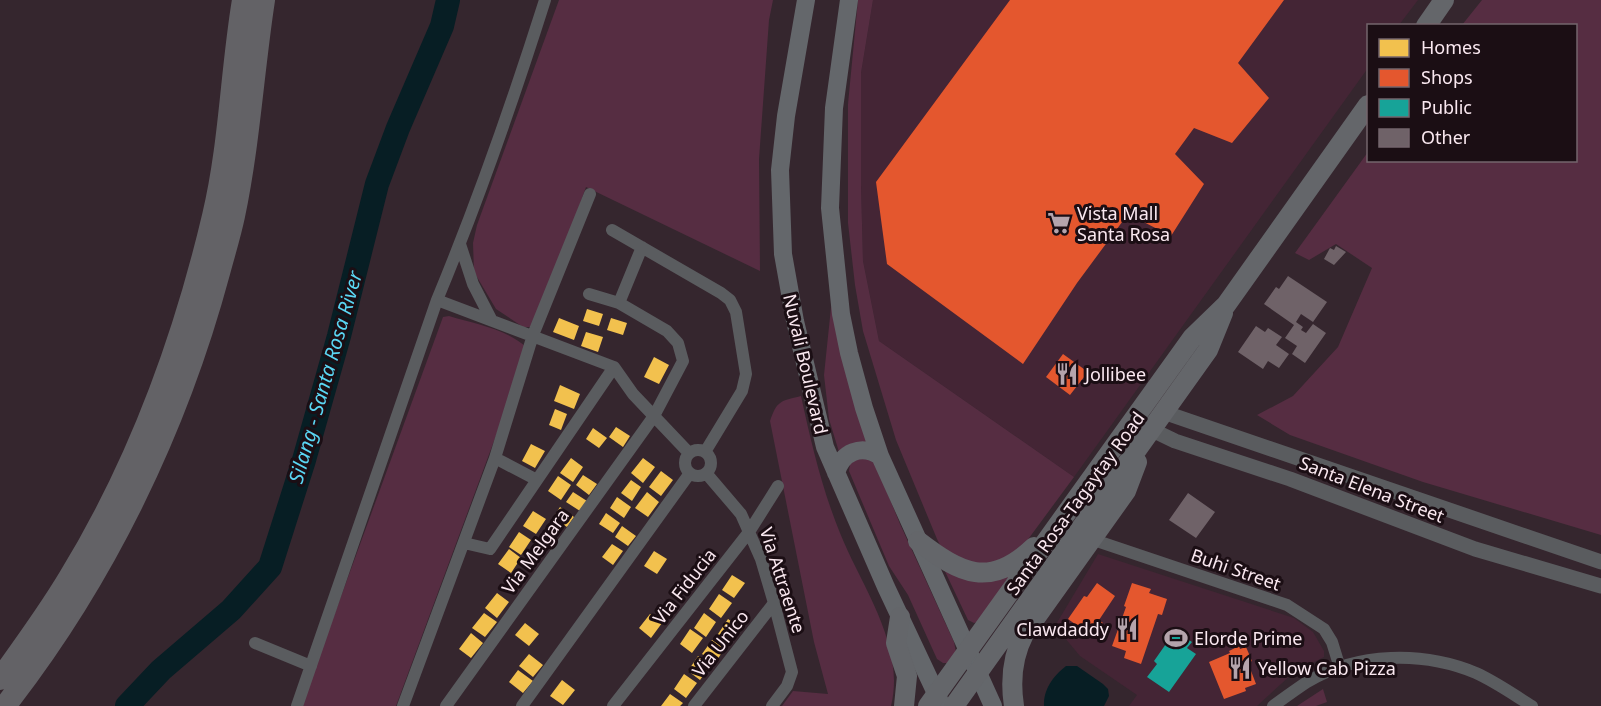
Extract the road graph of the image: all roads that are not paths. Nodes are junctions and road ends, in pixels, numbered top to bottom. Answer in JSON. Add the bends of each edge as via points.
{"nodes":[{"id":1,"x":243,"y":0,"type":"edge"},
{"id":2,"x":264,"y":0,"type":"edge"},
{"id":3,"x":545,"y":0,"type":"edge"},
{"id":4,"x":806,"y":0,"type":"edge"},
{"id":5,"x":849,"y":0,"type":"edge"},
{"id":6,"x":1444,"y":0,"type":"edge"},
{"id":7,"x":1427,"y":24,"type":"edge"},
{"id":8,"x":1367,"y":106,"type":"edge"},
{"id":9,"x":590,"y":194,"type":"dead end"},
{"id":10,"x":612,"y":230,"type":"dead end"},
{"id":11,"x":460,"y":244,"type":"junction"},
{"id":12,"x":642,"y":247,"type":"junction"},
{"id":13,"x":590,"y":294,"type":"dead end"},
{"id":14,"x":437,"y":300,"type":"junction"},
{"id":15,"x":620,"y":303,"type":"junction"},
{"id":16,"x":1227,"y":305,"type":"junction"},
{"id":17,"x":491,"y":319,"type":"junction"},
{"id":18,"x":533,"y":335,"type":"junction"},
{"id":19,"x":614,"y":367,"type":"junction"},
{"id":20,"x":1163,"y":412,"type":"junction"},
{"id":21,"x":654,"y":416,"type":"junction"},
{"id":22,"x":1144,"y":428,"type":"junction"},
{"id":23,"x":705,"y":452,"type":"junction"},
{"id":24,"x":689,"y":453,"type":"junction"},
{"id":25,"x":880,"y":456,"type":"junction"},
{"id":26,"x":495,"y":458,"type":"junction"},
{"id":27,"x":690,"y":473,"type":"junction"},
{"id":28,"x":706,"y":473,"type":"junction"},
{"id":29,"x":836,"y":473,"type":"junction"},
{"id":30,"x":537,"y":480,"type":"junction"},
{"id":31,"x":778,"y":486,"type":"dead end"},
{"id":32,"x":1064,"y":518,"type":"junction"},
{"id":33,"x":1485,"y":524,"type":"junction"},
{"id":34,"x":749,"y":532,"type":"junction"},
{"id":35,"x":1091,"y":539,"type":"junction"},
{"id":36,"x":918,"y":541,"type":"junction"},
{"id":37,"x":464,"y":543,"type":"junction"},
{"id":38,"x":1476,"y":549,"type":"junction"},
{"id":39,"x":1601,"y":562,"type":"edge"},
{"id":40,"x":1067,"y":572,"type":"junction"},
{"id":41,"x":1601,"y":586,"type":"edge"},
{"id":42,"x":1031,"y":598,"type":"junction"},
{"id":43,"x":774,"y":603,"type":"junction"},
{"id":44,"x":900,"y":617,"type":"junction"},
{"id":45,"x":255,"y":643,"type":"dead end"},
{"id":46,"x":968,"y":652,"type":"junction"},
{"id":47,"x":312,"y":666,"type":"junction"},
{"id":48,"x":1340,"y":668,"type":"junction"},
{"id":49,"x":977,"y":673,"type":"junction"},
{"id":50,"x":0,"y":679,"type":"edge"},
{"id":51,"x":935,"y":702,"type":"edge"},
{"id":52,"x":5,"y":706,"type":"edge"},
{"id":53,"x":297,"y":706,"type":"edge"},
{"id":54,"x":403,"y":706,"type":"edge"},
{"id":55,"x":446,"y":706,"type":"edge"},
{"id":56,"x":522,"y":706,"type":"edge"},
{"id":57,"x":613,"y":706,"type":"edge"},
{"id":58,"x":694,"y":706,"type":"edge"},
{"id":59,"x":772,"y":706,"type":"edge"},
{"id":60,"x":904,"y":706,"type":"edge"},
{"id":61,"x":954,"y":706,"type":"edge"},
{"id":62,"x":993,"y":706,"type":"edge"},
{"id":63,"x":1014,"y":706,"type":"edge"},
{"id":64,"x":1273,"y":706,"type":"edge"},
{"id":65,"x":1532,"y":706,"type":"edge"}],
"edges":[{"from":1,"to":50,"type":"highway","via":[[229,126],[213,215],[160,391],[131,461],[93,536],[42,621]]},
{"from":2,"to":52,"type":"highway","via":[[234,217],[204,332],[183,390],[104,556],[56,635]]},
{"from":3,"to":11,"type":"street"},
{"from":4,"to":29,"type":"main road","name":"Nuvali Boulevard","via":[[782,146],[781,228],[795,321],[825,447]]},
{"from":5,"to":25,"type":"main road","via":[[834,108],[830,208],[841,314]]},
{"from":6,"to":7,"type":"main road"},
{"from":8,"to":16,"type":"main road","name":"Santa Rosa-Tagaytay Road"},
{"from":9,"to":18,"type":"street"},
{"from":10,"to":12,"type":"street"},
{"from":11,"to":14,"type":"street"},
{"from":11,"to":17,"type":"street","via":[[473,284]]},
{"from":12,"to":15,"type":"street"},
{"from":12,"to":23,"type":"street","via":[[721,293],[736,312],[746,374],[742,391]]},
{"from":13,"to":15,"type":"street","name":"Via Melgara"},
{"from":14,"to":17,"type":"street"},
{"from":14,"to":47,"type":"street"},
{"from":15,"to":21,"type":"street","name":"Via Melgara","via":[[667,331],[678,343],[683,361]]},
{"from":16,"to":20,"type":"main road","name":"Santa Rosa-Tagaytay Road","via":[[1208,350]]},
{"from":16,"to":22,"type":"main road","name":"Santa Rosa-Tagaytay Road","via":[[1192,338]]},
{"from":17,"to":18,"type":"street"},
{"from":18,"to":19,"type":"street"},
{"from":18,"to":26,"type":"street"},
{"from":19,"to":21,"type":"street"},
{"from":19,"to":30,"type":"street"},
{"from":20,"to":22,"type":"main road","name":"Santa Rosa-Tagaytay Road"},
{"from":20,"to":33,"type":"street","name":"Santa Elena Street"},
{"from":21,"to":24,"type":"street"},
{"from":21,"to":55,"type":"street","name":"Via Melgara"},
{"from":22,"to":32,"type":"main road","name":"Santa Rosa-Tagaytay Road"},
{"from":22,"to":35,"type":"main road","via":[[1126,491]]},
{"from":22,"to":38,"type":"street","name":"Santa Elena Street"},
{"from":22,"to":42,"type":"main road","name":"Santa Rosa-Tagaytay Road"},
{"from":23,"to":24,"type":"street"},
{"from":23,"to":28,"type":"street","via":[[710,460]]},
{"from":24,"to":27,"type":"street","via":[[684,463]]},
{"from":25,"to":29,"type":"main road","via":[[870,451],[853,451]]},
{"from":25,"to":36,"type":"main road"},
{"from":26,"to":30,"type":"street"},
{"from":26,"to":37,"type":"street"},
{"from":27,"to":28,"type":"street"},
{"from":27,"to":56,"type":"street"},
{"from":28,"to":34,"type":"street","name":"Via Attraente","via":[[741,514]]},
{"from":29,"to":44,"type":"main road","name":"Nuvali Boulevard"},
{"from":30,"to":37,"type":"street","via":[[490,549]]},
{"from":31,"to":34,"type":"street","name":"Via Fiducia"},
{"from":32,"to":36,"type":"main road","via":[[1016,563],[988,574],[954,567]]},
{"from":32,"to":46,"type":"main road","name":"Santa Rosa-Tagaytay Road"},
{"from":33,"to":38,"type":"street"},
{"from":33,"to":39,"type":"street","name":"Santa Elena Street"},
{"from":34,"to":43,"type":"street","name":"Via Attraente"},
{"from":34,"to":57,"type":"street","name":"Via Fiducia"},
{"from":35,"to":40,"type":"main road"},
{"from":35,"to":48,"type":"street","name":"Buhi Street","via":[[1287,605],[1324,628]]},
{"from":36,"to":46,"type":"main road"},
{"from":37,"to":54,"type":"street"},
{"from":38,"to":41,"type":"street","name":"Santa Elena Street"},
{"from":40,"to":42,"type":"main road"},
{"from":40,"to":63,"type":"main road","via":[[1017,646],[1012,669]]},
{"from":42,"to":49,"type":"main road","name":"Santa Rosa-Tagaytay Road"},
{"from":43,"to":58,"type":"street","name":"Via Unico"},
{"from":43,"to":59,"type":"street","name":"Via Attraente","via":[[792,672]]},
{"from":44,"to":51,"type":"main road","name":"Nuvali Boulevard"},
{"from":44,"to":60,"type":"main road","via":[[896,643],[907,676]]},
{"from":45,"to":47,"type":"street"},
{"from":46,"to":49,"type":"main road"},
{"from":46,"to":51,"type":"main road","name":"Santa Rosa-Tagaytay Road"},
{"from":47,"to":53,"type":"street"},
{"from":48,"to":64,"type":"street","via":[[1309,681]]},
{"from":48,"to":65,"type":"street","via":[[1393,658],[1441,662],[1476,673]]},
{"from":49,"to":61,"type":"main road","name":"Santa Rosa-Tagaytay Road"},
{"from":49,"to":62,"type":"main road"}]}
